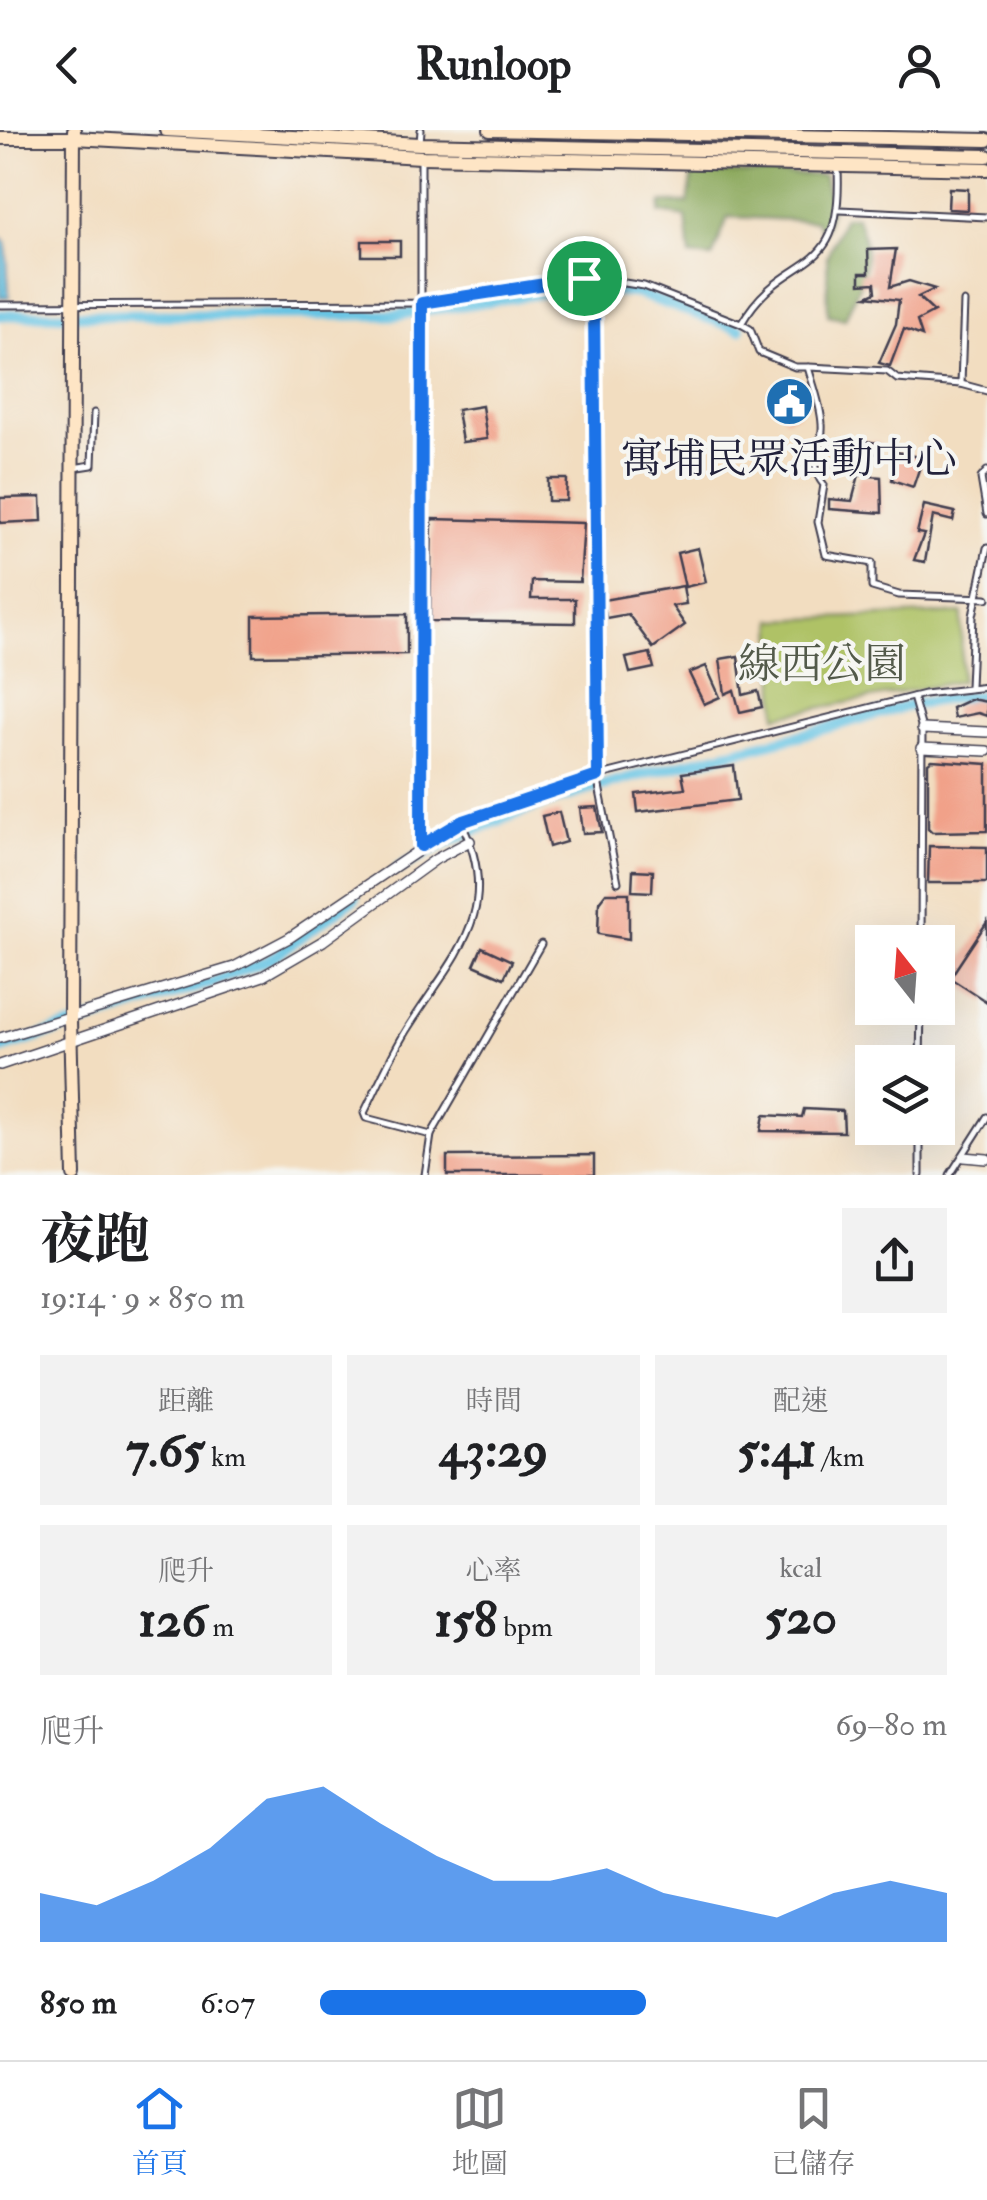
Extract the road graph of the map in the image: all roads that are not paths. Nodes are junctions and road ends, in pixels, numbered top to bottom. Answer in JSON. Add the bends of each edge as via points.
{"nodes":[{"id":1,"x":166,"y":130,"type":"edge"},
{"id":2,"x":490,"y":130,"type":"edge"},
{"id":3,"x":74,"y":134,"type":"edge"},
{"id":4,"x":838,"y":134,"type":"edge"},
{"id":5,"x":0,"y":138,"type":"edge"},
{"id":6,"x":987,"y":140,"type":"edge"},
{"id":7,"x":421,"y":144,"type":"edge"},
{"id":8,"x":987,"y":156,"type":"edge"},
{"id":9,"x":837,"y":159,"type":"junction"},
{"id":10,"x":987,"y":170,"type":"edge"},
{"id":11,"x":840,"y":210,"type":"junction"},
{"id":12,"x":987,"y":217,"type":"edge"},
{"id":13,"x":592,"y":278,"type":"junction"},
{"id":14,"x":964,"y":302,"type":"dead end"},
{"id":15,"x":422,"y":303,"type":"junction"},
{"id":16,"x":0,"y":305,"type":"edge"},
{"id":17,"x":71,"y":310,"type":"junction"},
{"id":18,"x":742,"y":324,"type":"junction"},
{"id":19,"x":808,"y":367,"type":"junction"},
{"id":20,"x":961,"y":384,"type":"junction"},
{"id":21,"x":987,"y":391,"type":"edge"},
{"id":22,"x":94,"y":413,"type":"dead end"},
{"id":23,"x":72,"y":468,"type":"junction"},
{"id":24,"x":987,"y":470,"type":"edge"},
{"id":25,"x":987,"y":514,"type":"edge"},
{"id":26,"x":987,"y":548,"type":"edge"},
{"id":27,"x":983,"y":598,"type":"edge"},
{"id":28,"x":987,"y":686,"type":"edge"},
{"id":29,"x":970,"y":688,"type":"junction"},
{"id":30,"x":913,"y":697,"type":"junction"},
{"id":31,"x":922,"y":728,"type":"junction"},
{"id":32,"x":987,"y":732,"type":"edge"},
{"id":33,"x":921,"y":748,"type":"junction"},
{"id":34,"x":987,"y":751,"type":"edge"},
{"id":35,"x":598,"y":776,"type":"junction"},
{"id":36,"x":461,"y":822,"type":"junction"},
{"id":37,"x":470,"y":841,"type":"junction"},
{"id":38,"x":421,"y":846,"type":"junction"},
{"id":39,"x":618,"y":882,"type":"dead end"},
{"id":40,"x":921,"y":925,"type":"edge"},
{"id":41,"x":540,"y":944,"type":"dead end"},
{"id":42,"x":71,"y":1018,"type":"junction"},
{"id":43,"x":0,"y":1038,"type":"edge"},
{"id":44,"x":74,"y":1041,"type":"junction"},
{"id":45,"x":0,"y":1065,"type":"edge"},
{"id":46,"x":987,"y":1117,"type":"edge"},
{"id":47,"x":431,"y":1135,"type":"junction"},
{"id":48,"x":920,"y":1145,"type":"edge"},
{"id":49,"x":964,"y":1158,"type":"junction"},
{"id":50,"x":987,"y":1159,"type":"edge"},
{"id":51,"x":74,"y":1175,"type":"edge"},
{"id":52,"x":425,"y":1175,"type":"edge"},
{"id":53,"x":920,"y":1175,"type":"edge"},
{"id":54,"x":950,"y":1175,"type":"edge"}],
"edges":[{"from":1,"to":7,"type":"main road"},
{"from":2,"to":4,"type":"main road"},
{"from":3,"to":5,"type":"main road"},
{"from":3,"to":7,"type":"main road"},
{"from":3,"to":17,"type":"main road"},
{"from":4,"to":6,"type":"main road"},
{"from":4,"to":9,"type":"lane"},
{"from":7,"to":9,"type":"main road"},
{"from":7,"to":15,"type":"lane"},
{"from":8,"to":9,"type":"main road"},
{"from":9,"to":10,"type":"main road"},
{"from":9,"to":11,"type":"lane"},
{"from":11,"to":12,"type":"lane"},
{"from":11,"to":18,"type":"lane","via":[[815,260],[758,295]]},
{"from":13,"to":15,"type":"lane"},
{"from":13,"to":18,"type":"lane","via":[[644,286]]},
{"from":13,"to":35,"type":"lane"},
{"from":14,"to":20,"type":"lane"},
{"from":15,"to":17,"type":"lane"},
{"from":15,"to":38,"type":"lane"},
{"from":16,"to":17,"type":"lane"},
{"from":17,"to":23,"type":"main road"},
{"from":18,"to":19,"type":"lane","via":[[759,352]]},
{"from":19,"to":20,"type":"lane"},
{"from":19,"to":27,"type":"lane","via":[[822,420],[814,463],[824,485],[818,522],[826,555],[872,563],[872,586],[899,595]]},
{"from":20,"to":21,"type":"lane"},
{"from":22,"to":23,"type":"lane","via":[[92,465]]},
{"from":23,"to":42,"type":"main road"},
{"from":24,"to":25,"type":"lane","via":[[981,478]]},
{"from":26,"to":27,"type":"lane"},
{"from":27,"to":29,"type":"lane","via":[[973,616]]},
{"from":28,"to":29,"type":"lane"},
{"from":29,"to":30,"type":"lane"},
{"from":30,"to":31,"type":"lane"},
{"from":30,"to":35,"type":"lane"},
{"from":31,"to":32,"type":"street"},
{"from":31,"to":33,"type":"lane"},
{"from":33,"to":34,"type":"street"},
{"from":33,"to":40,"type":"lane"},
{"from":35,"to":36,"type":"street"},
{"from":35,"to":39,"type":"lane"},
{"from":36,"to":37,"type":"lane"},
{"from":36,"to":38,"type":"street"},
{"from":37,"to":44,"type":"street","via":[[264,976]]},
{"from":37,"to":47,"type":"lane","via":[[479,893],[467,941],[406,1032],[364,1113]]},
{"from":38,"to":42,"type":"street","via":[[234,968]]},
{"from":41,"to":47,"type":"lane"},
{"from":42,"to":43,"type":"street"},
{"from":42,"to":44,"type":"main road"},
{"from":44,"to":45,"type":"street"},
{"from":44,"to":51,"type":"main road"},
{"from":46,"to":49,"type":"lane"},
{"from":47,"to":52,"type":"lane"},
{"from":48,"to":53,"type":"lane"},
{"from":49,"to":50,"type":"street"},
{"from":49,"to":54,"type":"lane"}]}
